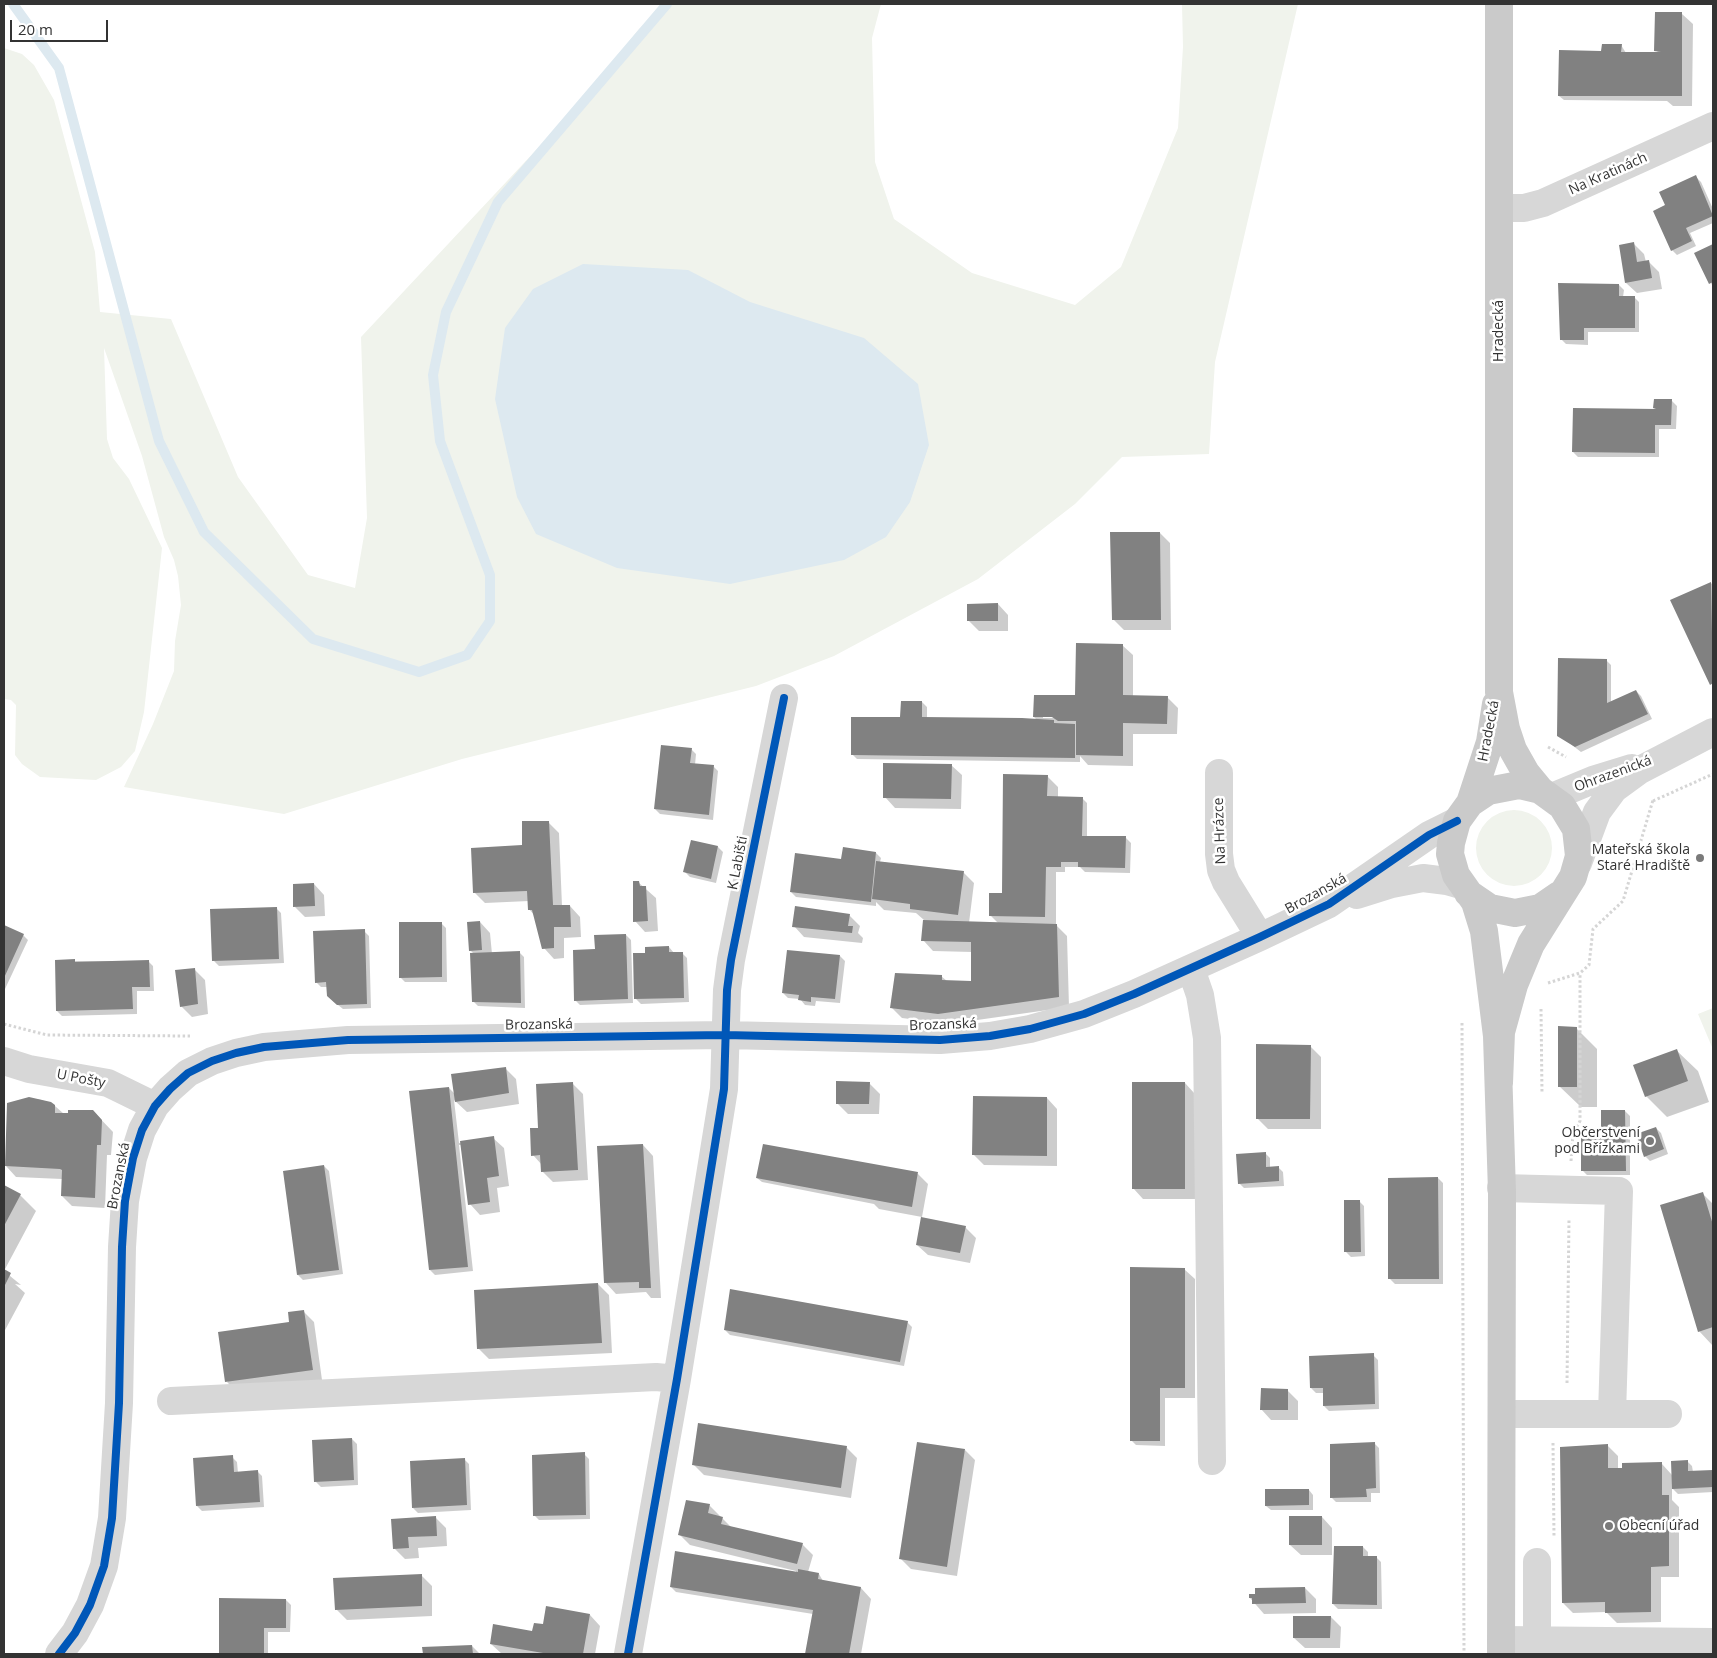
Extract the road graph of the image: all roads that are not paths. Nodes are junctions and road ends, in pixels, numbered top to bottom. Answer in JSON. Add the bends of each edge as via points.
{"nodes":[{"id":1,"x":1499,"y":4,"type":"edge"},
{"id":2,"x":1713,"y":126,"type":"edge"},
{"id":3,"x":1499,"y":208,"type":"junction"},
{"id":4,"x":1498,"y":658,"type":"junction"},
{"id":5,"x":784,"y":698,"type":"dead end"},
{"id":6,"x":1713,"y":732,"type":"edge"},
{"id":7,"x":1675,"y":751,"type":"junction"},
{"id":8,"x":1219,"y":773,"type":"dead end"},
{"id":9,"x":1546,"y":794,"type":"junction"},
{"id":10,"x":1463,"y":812,"type":"junction"},
{"id":11,"x":1572,"y":877,"type":"junction"},
{"id":12,"x":1465,"y":889,"type":"junction"},
{"id":13,"x":1329,"y":904,"type":"junction"},
{"id":14,"x":1260,"y":937,"type":"junction"},
{"id":15,"x":1191,"y":969,"type":"junction"},
{"id":16,"x":726,"y":1035,"type":"junction"},
{"id":17,"x":4,"y":1061,"type":"edge"},
{"id":18,"x":1499,"y":1083,"type":"junction"},
{"id":19,"x":155,"y":1106,"type":"junction"},
{"id":20,"x":1502,"y":1188,"type":"junction"},
{"id":21,"x":677,"y":1379,"type":"junction"},
{"id":22,"x":170,"y":1401,"type":"dead end"},
{"id":23,"x":1502,"y":1414,"type":"junction"},
{"id":24,"x":1612,"y":1414,"type":"junction"},
{"id":25,"x":1668,"y":1414,"type":"dead end"},
{"id":26,"x":1212,"y":1461,"type":"dead end"},
{"id":27,"x":1546,"y":1554,"type":"road end"},
{"id":28,"x":1537,"y":1640,"type":"junction"},
{"id":29,"x":1713,"y":1642,"type":"edge"},
{"id":30,"x":1501,"y":1647,"type":"edge"},
{"id":31,"x":59,"y":1654,"type":"edge"},
{"id":32,"x":628,"y":1654,"type":"edge"}],
"edges":[{"from":1,"to":3,"type":"main road","name":"Hradecká"},
{"from":2,"to":3,"type":"street","name":"Na Kratinách","via":[[1543,203],[1524,208]]},
{"from":3,"to":4,"type":"main road","name":"Hradecká"},
{"from":4,"to":9,"type":"main road","name":"Hradecká","via":[[1500,701],[1506,729],[1518,761]]},
{"from":4,"to":10,"type":"main road","name":"Hradecká","via":[[1490,742]]},
{"from":5,"to":16,"type":"street","name":"K Labišti","via":[[731,960]]},
{"from":6,"to":7,"type":"street","name":"Ohrazenická"},
{"from":7,"to":9,"type":"street","name":"Ohrazenická"},
{"from":7,"to":11,"type":"street","name":"Ohrazenická","via":[[1614,789],[1597,812]]},
{"from":8,"to":14,"type":"street","name":"Na Hrázce","via":[[1221,870]]},
{"from":9,"to":10,"type":"main road","via":[[1519,785],[1498,787],[1488,791]]},
{"from":9,"to":11,"type":"main road","via":[[1562,806],[1576,829],[1579,856]]},
{"from":10,"to":12,"type":"main road","via":[[1450,854],[1454,870]]},
{"from":10,"to":13,"type":"street","name":"Brozanská"},
{"from":11,"to":12,"type":"main road","via":[[1551,902],[1514,914],[1490,908]]},
{"from":11,"to":18,"type":"main road","via":[[1531,944],[1514,985],[1501,1032]]},
{"from":12,"to":13,"type":"street","name":"Brozanská","via":[[1435,879],[1415,879]]},
{"from":12,"to":18,"type":"main road","via":[[1479,912],[1484,931],[1497,1023]]},
{"from":13,"to":14,"type":"street","name":"Brozanská"},
{"from":14,"to":15,"type":"street","name":"Brozanská"},
{"from":15,"to":16,"type":"street","name":"Brozanská","via":[[1084,1014],[990,1036],[940,1040]]},
{"from":15,"to":26,"type":"street","via":[[1200,995],[1207,1038]]},
{"from":16,"to":19,"type":"street","name":"Brozanská","via":[[348,1040],[264,1047],[212,1061],[188,1073]]},
{"from":16,"to":21,"type":"street","name":"K Labišti","via":[[724,1089]]},
{"from":17,"to":19,"type":"street","name":"U Pošty","via":[[28,1069],[108,1083]]},
{"from":18,"to":20,"type":"main road"},
{"from":19,"to":31,"type":"street","name":"Brozanská","via":[[132,1158],[125,1202],[115,1477],[104,1566],[90,1605]]},
{"from":20,"to":23,"type":"main road"},
{"from":20,"to":24,"type":"street","via":[[1619,1191]]},
{"from":21,"to":22,"type":"street","via":[[656,1377]]},
{"from":21,"to":32,"type":"street","name":"K Labišti"},
{"from":23,"to":24,"type":"street"},
{"from":23,"to":30,"type":"main road"},
{"from":24,"to":25,"type":"street"},
{"from":27,"to":28,"type":"street"},
{"from":28,"to":29,"type":"street"},
{"from":28,"to":30,"type":"street"}]}
